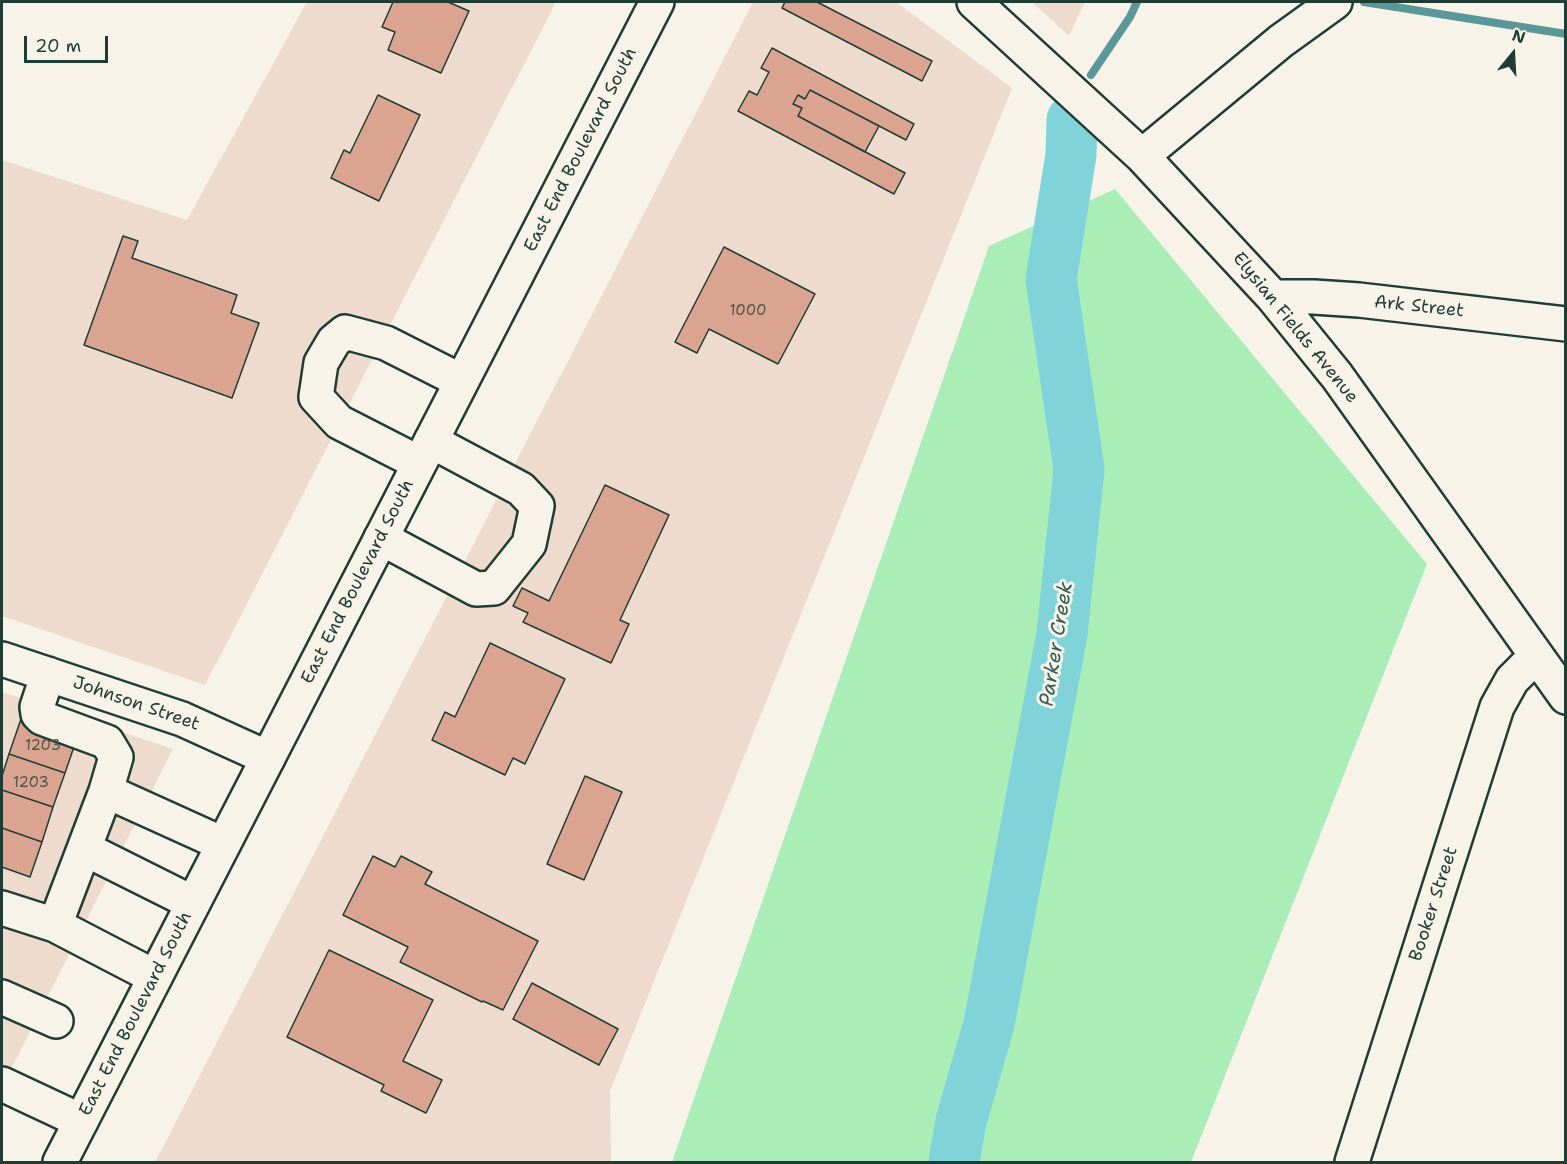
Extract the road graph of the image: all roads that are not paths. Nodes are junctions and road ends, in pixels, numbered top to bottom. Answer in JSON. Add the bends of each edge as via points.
{"nodes":[{"id":1,"x":657,"y":2,"type":"edge"},
{"id":2,"x":974,"y":2,"type":"edge"},
{"id":3,"x":1335,"y":2,"type":"edge"},
{"id":4,"x":1142,"y":156,"type":"junction"},
{"id":5,"x":1273,"y":297,"type":"junction"},
{"id":6,"x":1566,"y":324,"type":"edge"},
{"id":7,"x":461,"y":381,"type":"junction"},
{"id":8,"x":425,"y":452,"type":"junction"},
{"id":9,"x":381,"y":538,"type":"junction"},
{"id":10,"x":1536,"y":656,"type":"junction"},
{"id":11,"x":2,"y":658,"type":"edge"},
{"id":12,"x":48,"y":674,"type":"junction"},
{"id":13,"x":1566,"y":697,"type":"edge"},
{"id":14,"x":268,"y":758,"type":"junction"},
{"id":15,"x":106,"y":791,"type":"junction"},
{"id":16,"x":223,"y":844,"type":"junction"},
{"id":17,"x":85,"y":849,"type":"junction"},
{"id":18,"x":193,"y":903,"type":"junction"},
{"id":19,"x":2,"y":908,"type":"edge"},
{"id":20,"x":55,"y":925,"type":"junction"},
{"id":21,"x":155,"y":977,"type":"junction"},
{"id":22,"x":2,"y":997,"type":"edge"},
{"id":23,"x":56,"y":1021,"type":"dead end"},
{"id":24,"x":2,"y":1084,"type":"edge"},
{"id":25,"x":81,"y":1121,"type":"junction"},
{"id":26,"x":60,"y":1162,"type":"edge"},
{"id":27,"x":1352,"y":1162,"type":"edge"}],
"edges":[{"from":1,"to":7,"type":"main road","name":"East End Boulevard South"},
{"from":2,"to":4,"type":"main road","name":"Elysian Fields Avenue"},
{"from":3,"to":4,"type":"main road","via":[[1281,41]]},
{"from":4,"to":5,"type":"main road","name":"Elysian Fields Avenue"},
{"from":5,"to":6,"type":"main road","name":"Ark Street","via":[[1359,300]]},
{"from":5,"to":10,"type":"main road","name":"Elysian Fields Avenue","via":[[1337,375]]},
{"from":7,"to":8,"type":"main road","name":"East End Boulevard South"},
{"from":7,"to":8,"type":"main road","via":[[386,343],[345,332],[334,341],[321,363],[316,397],[339,422]]},
{"from":8,"to":9,"type":"main road","name":"East End Boulevard South"},
{"from":8,"to":9,"type":"main road","via":[[521,489],[537,506],[528,544],[494,588],[476,588]]},
{"from":9,"to":14,"type":"main road","name":"East End Boulevard South"},
{"from":10,"to":13,"type":"main road","name":"Elysian Fields Avenue"},
{"from":10,"to":27,"type":"main road","name":"Booker Street","via":[[1512,680],[1497,707]]},
{"from":11,"to":12,"type":"main road","name":"Johnson Street"},
{"from":12,"to":14,"type":"main road","name":"Johnson Street","via":[[182,718]]},
{"from":12,"to":15,"type":"main road","via":[[38,714],[107,742],[116,757]]},
{"from":14,"to":16,"type":"main road","name":"East End Boulevard South"},
{"from":15,"to":16,"type":"main road"},
{"from":15,"to":17,"type":"main road"},
{"from":16,"to":18,"type":"main road","name":"East End Boulevard South"},
{"from":17,"to":18,"type":"main road"},
{"from":17,"to":20,"type":"main road"},
{"from":18,"to":21,"type":"main road","name":"East End Boulevard South"},
{"from":19,"to":20,"type":"main road"},
{"from":20,"to":21,"type":"main road"},
{"from":21,"to":25,"type":"main road","name":"East End Boulevard South"},
{"from":22,"to":23,"type":"main road"},
{"from":24,"to":25,"type":"main road"},
{"from":25,"to":26,"type":"main road","name":"East End Boulevard South"}]}
